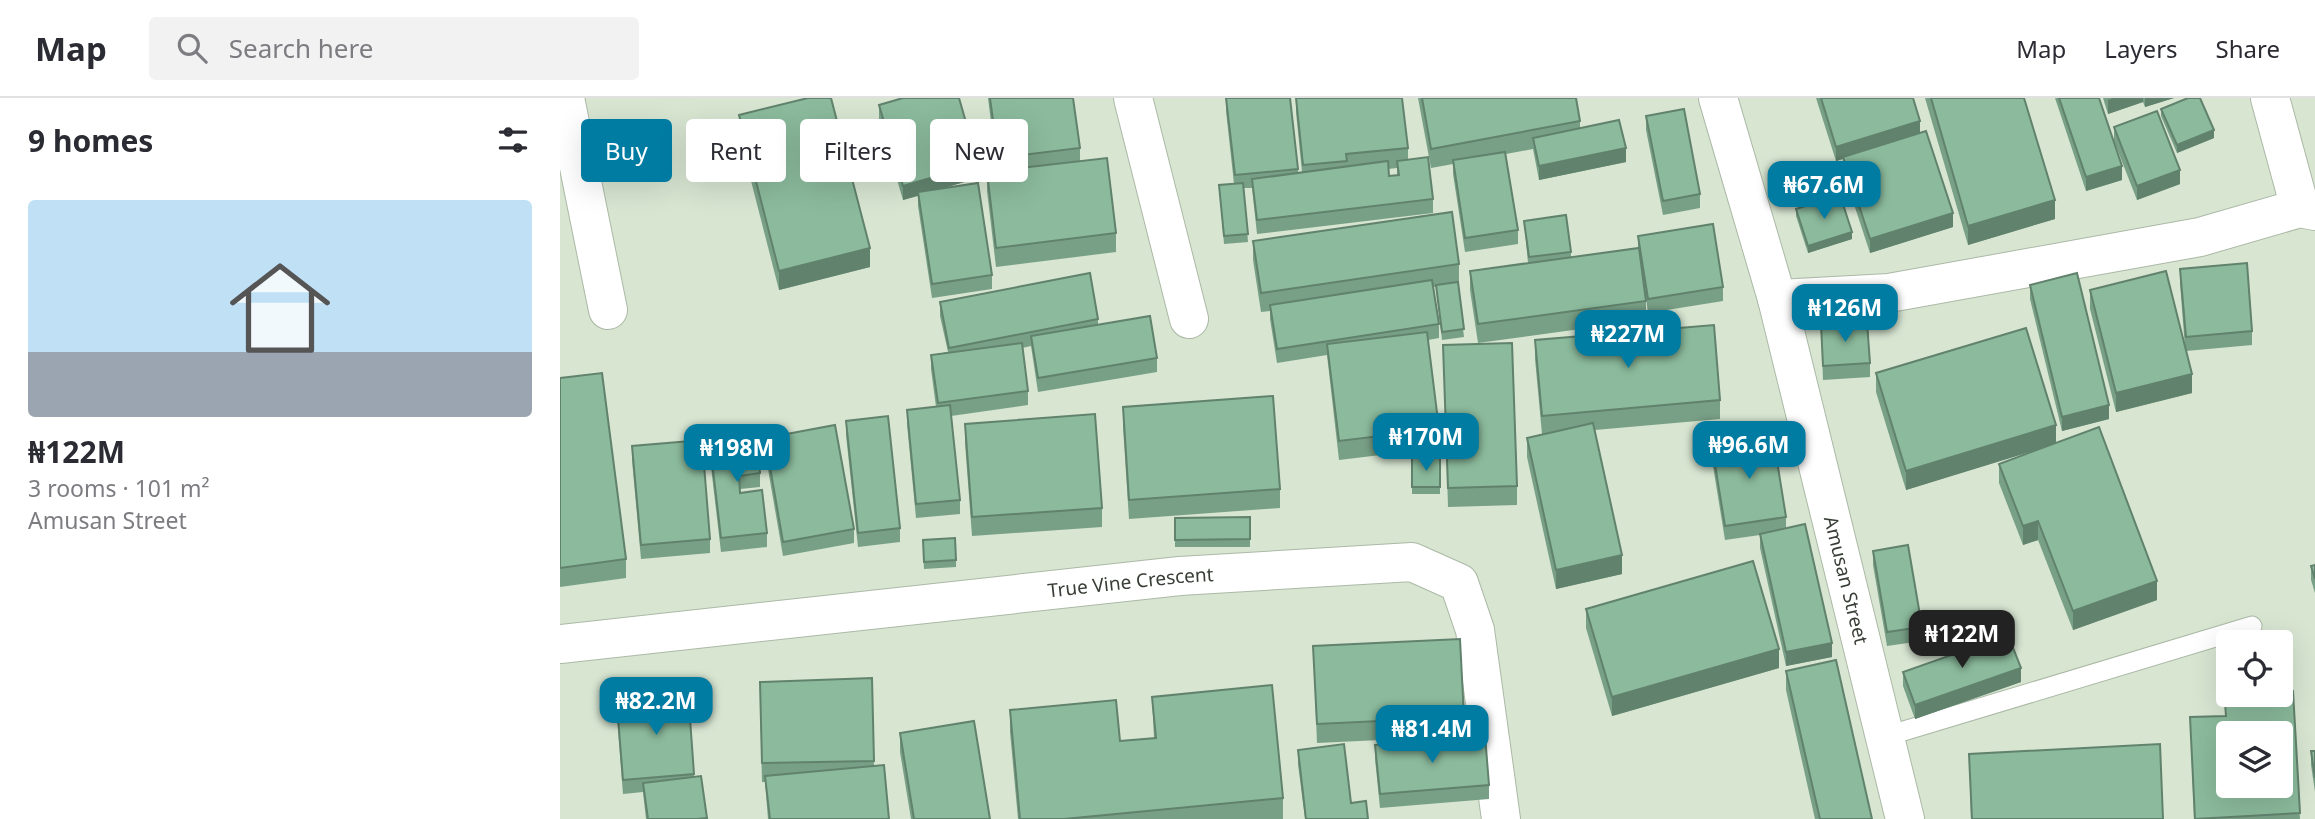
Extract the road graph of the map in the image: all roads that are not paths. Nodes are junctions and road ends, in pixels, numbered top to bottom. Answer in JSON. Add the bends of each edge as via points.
{"nodes":[{"id":1,"x":565,"y":98,"type":"edge"},
{"id":2,"x":1133,"y":98,"type":"edge"},
{"id":3,"x":1718,"y":98,"type":"edge"},
{"id":4,"x":2270,"y":98,"type":"edge"},
{"id":5,"x":2307,"y":210,"type":"edge"},
{"id":6,"x":1777,"y":299,"type":"junction"},
{"id":7,"x":608,"y":310,"type":"dead end"},
{"id":8,"x":1189,"y":319,"type":"dead end"},
{"id":9,"x":2252,"y":626,"type":"dead end"},
{"id":10,"x":560,"y":644,"type":"edge"},
{"id":11,"x":1887,"y":736,"type":"junction"},
{"id":12,"x":1500,"y":819,"type":"edge"},
{"id":13,"x":1905,"y":819,"type":"edge"}],
"edges":[{"from":1,"to":7,"type":"street"},
{"from":2,"to":8,"type":"street"},
{"from":3,"to":6,"type":"street","name":"Amusan Street"},
{"from":4,"to":5,"type":"street"},
{"from":5,"to":6,"type":"street","via":[[2200,237],[1889,293]]},
{"from":6,"to":11,"type":"street","name":"Amusan Street"},
{"from":9,"to":11,"type":"lane"},
{"from":10,"to":12,"type":"street","name":"True Vine Crescent","via":[[1180,576],[1412,562],[1459,583],[1467,606],[1475,630]]},
{"from":11,"to":13,"type":"street","name":"Amusan Street"}]}
